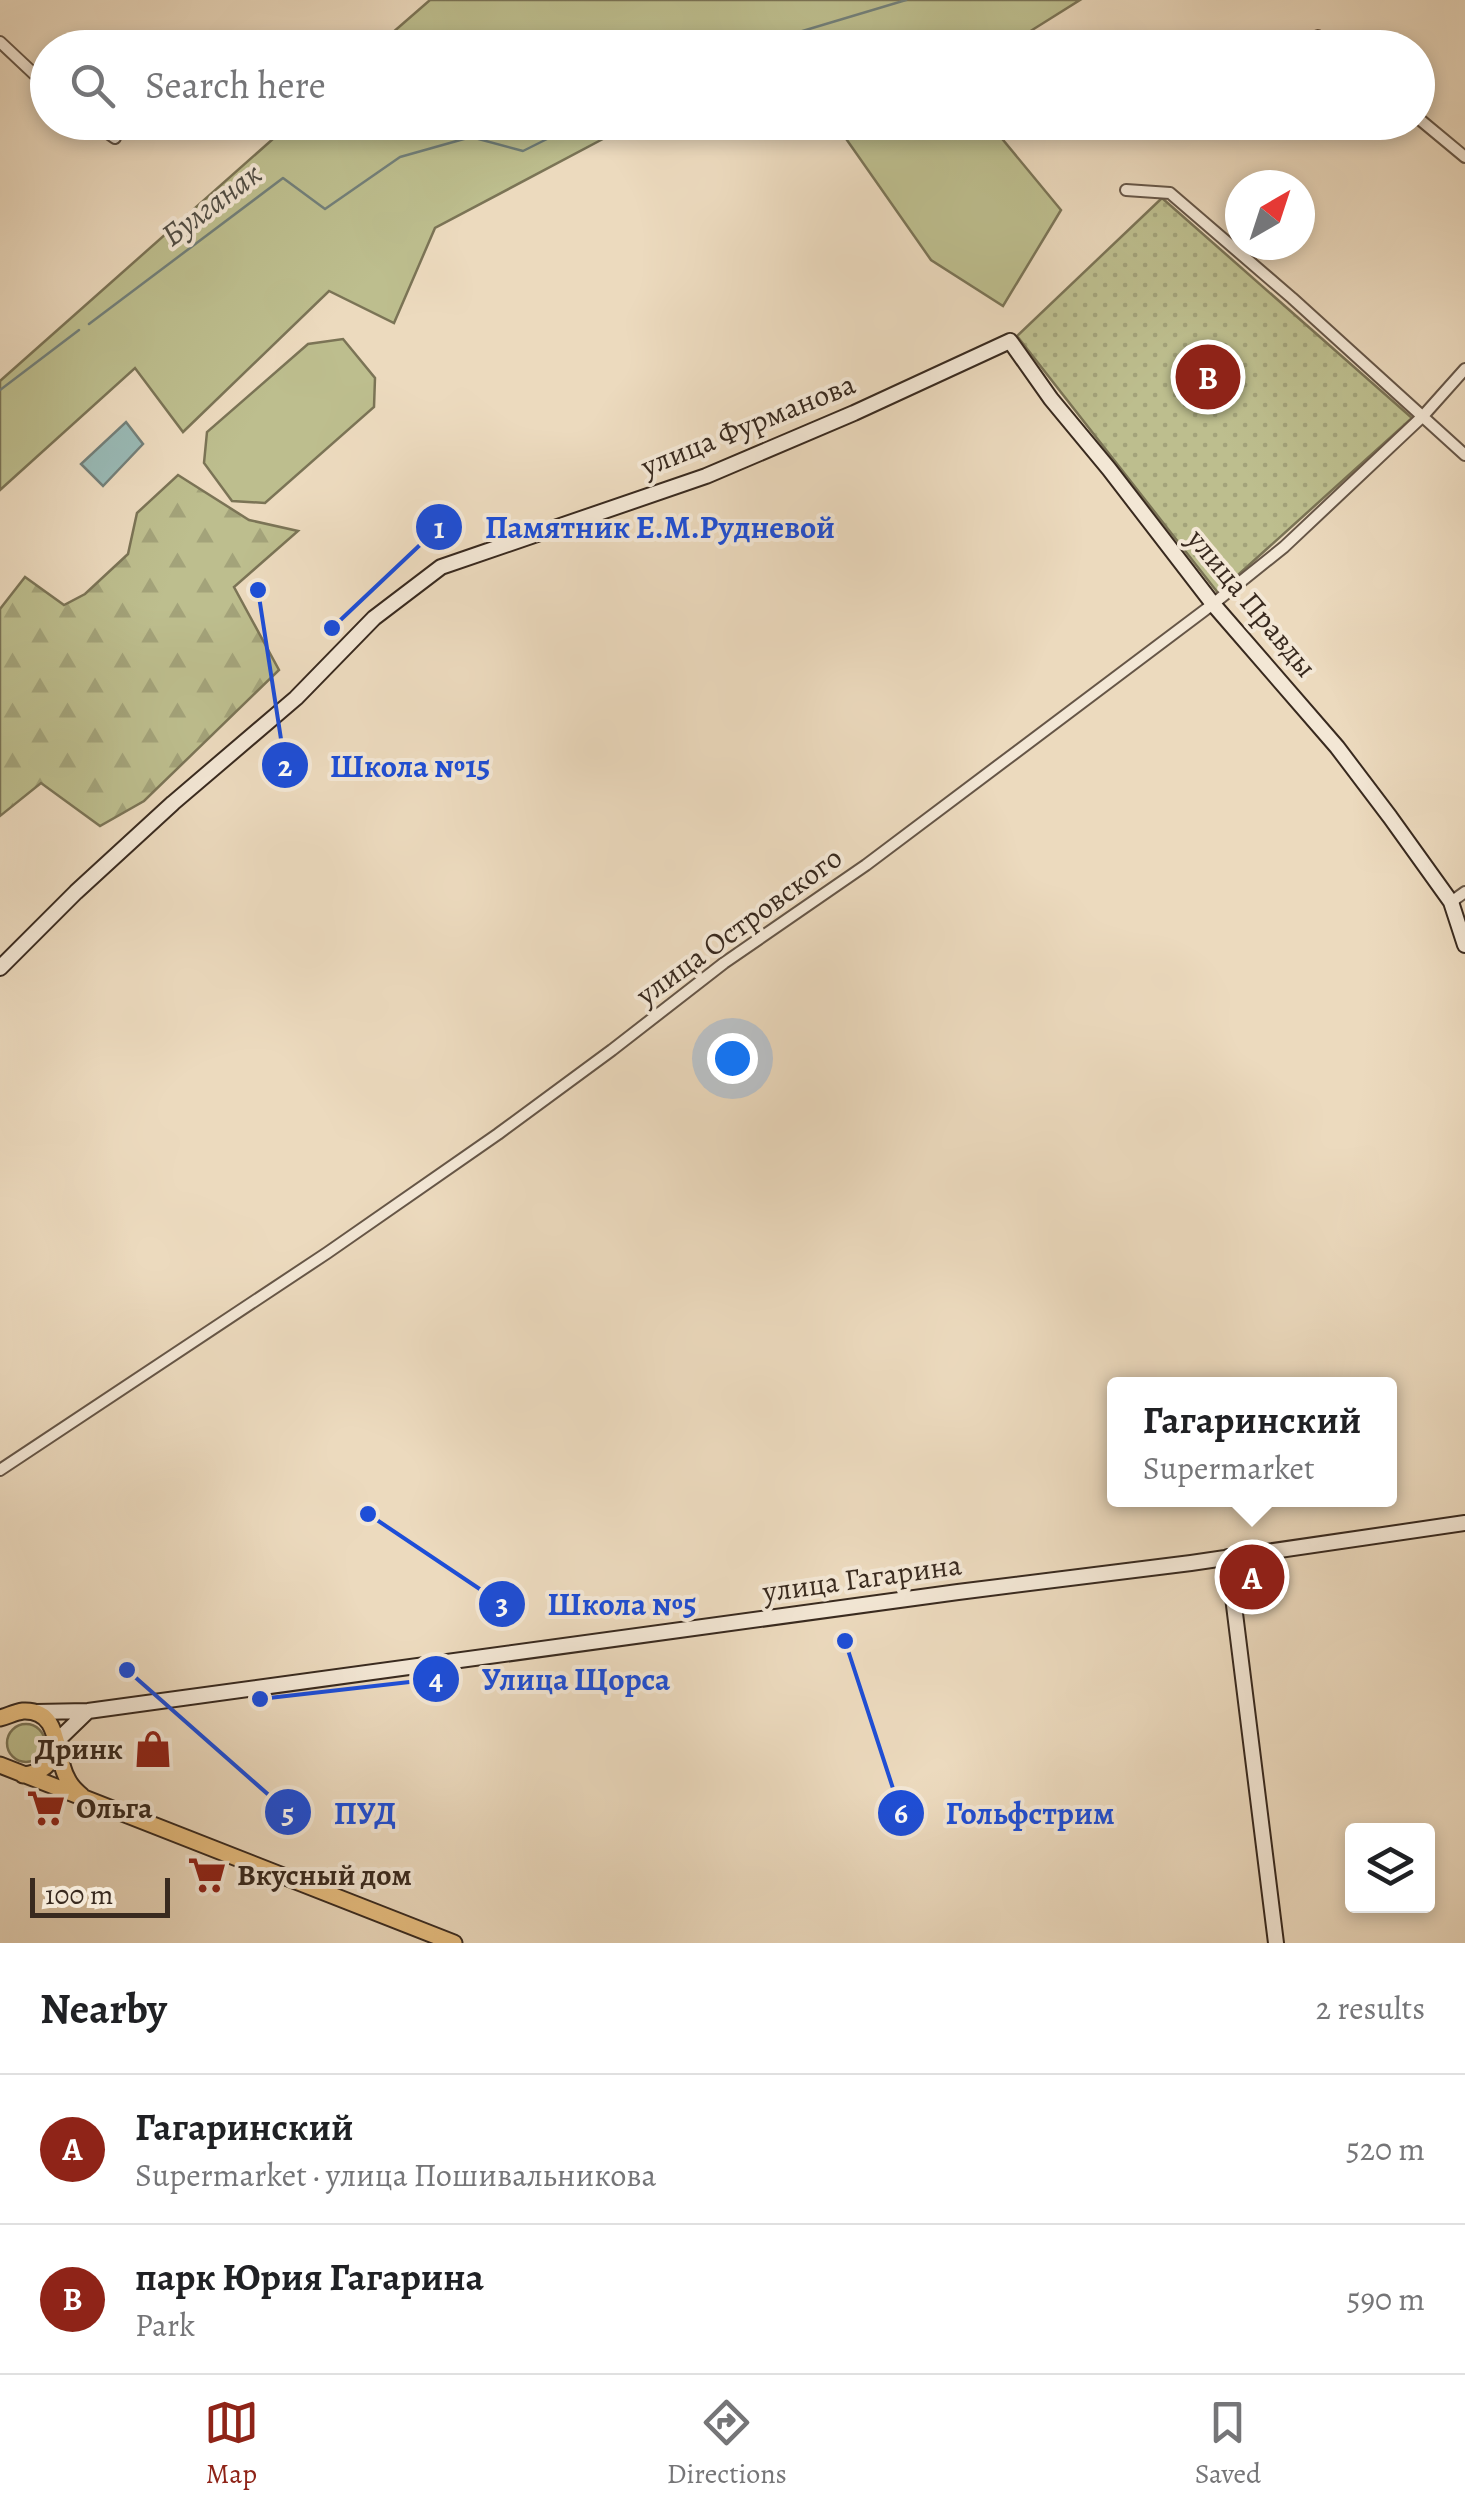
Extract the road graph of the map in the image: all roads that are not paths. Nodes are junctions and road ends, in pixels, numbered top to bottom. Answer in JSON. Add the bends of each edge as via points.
{"nodes":[{"id":1,"x":0,"y":42,"type":"edge"},
{"id":2,"x":30,"y":70,"type":"edge"},
{"id":3,"x":1435,"y":132,"type":"edge"},
{"id":4,"x":1465,"y":157,"type":"edge"},
{"id":5,"x":1126,"y":190,"type":"dead end"},
{"id":6,"x":1010,"y":341,"type":"joint"},
{"id":7,"x":1465,"y":370,"type":"edge"},
{"id":8,"x":1423,"y":416,"type":"junction"},
{"id":9,"x":1465,"y":455,"type":"edge"},
{"id":10,"x":1213,"y":604,"type":"junction"},
{"id":11,"x":1465,"y":892,"type":"edge"},
{"id":12,"x":1451,"y":902,"type":"junction"},
{"id":13,"x":1465,"y":945,"type":"edge"},
{"id":14,"x":0,"y":968,"type":"edge"},
{"id":15,"x":0,"y":1470,"type":"edge"},
{"id":16,"x":1465,"y":1523,"type":"edge"},
{"id":17,"x":1228,"y":1558,"type":"junction"},
{"id":18,"x":35,"y":1712,"type":"junction"},
{"id":19,"x":88,"y":1712,"type":"junction"},
{"id":20,"x":3,"y":1720,"type":"edge"},
{"id":21,"x":57,"y":1741,"type":"junction"},
{"id":22,"x":8,"y":1767,"type":"edge"},
{"id":23,"x":94,"y":1803,"type":"junction"},
{"id":24,"x":454,"y":1943,"type":"edge"},
{"id":25,"x":1276,"y":1943,"type":"edge"}],
"edges":[{"from":1,"to":2,"type":"street"},
{"from":3,"to":4,"type":"street"},
{"from":5,"to":8,"type":"street","via":[[1170,192]]},
{"from":6,"to":10,"type":"main road","name":"улица Правды"},
{"from":6,"to":14,"type":"main road","name":"улица Фурманова","via":[[706,476],[441,567],[374,618],[296,698],[159,816]]},
{"from":7,"to":8,"type":"street","name":"улица Островского"},
{"from":8,"to":9,"type":"street"},
{"from":8,"to":10,"type":"street","name":"улица Островского","via":[[1284,548]]},
{"from":10,"to":12,"type":"main road","name":"улица Правды","via":[[1337,747]]},
{"from":10,"to":15,"type":"street","name":"улица Островского","via":[[498,1134]]},
{"from":11,"to":12,"type":"street"},
{"from":12,"to":13,"type":"main road","name":"улица Правды"},
{"from":16,"to":17,"type":"main road","name":"улица Гагарина"},
{"from":17,"to":19,"type":"main road","name":"улица Гагарина"},
{"from":17,"to":25,"type":"main road"},
{"from":18,"to":19,"type":"main road","name":"улица Гагарина"},
{"from":18,"to":20,"type":"main road"},
{"from":18,"to":21,"type":"main road"},
{"from":19,"to":21,"type":"main road"},
{"from":21,"to":22,"type":"main road","via":[[49,1764],[35,1774]]},
{"from":21,"to":23,"type":"main road","via":[[66,1778]]},
{"from":22,"to":23,"type":"main road"},
{"from":23,"to":24,"type":"main road"}]}
